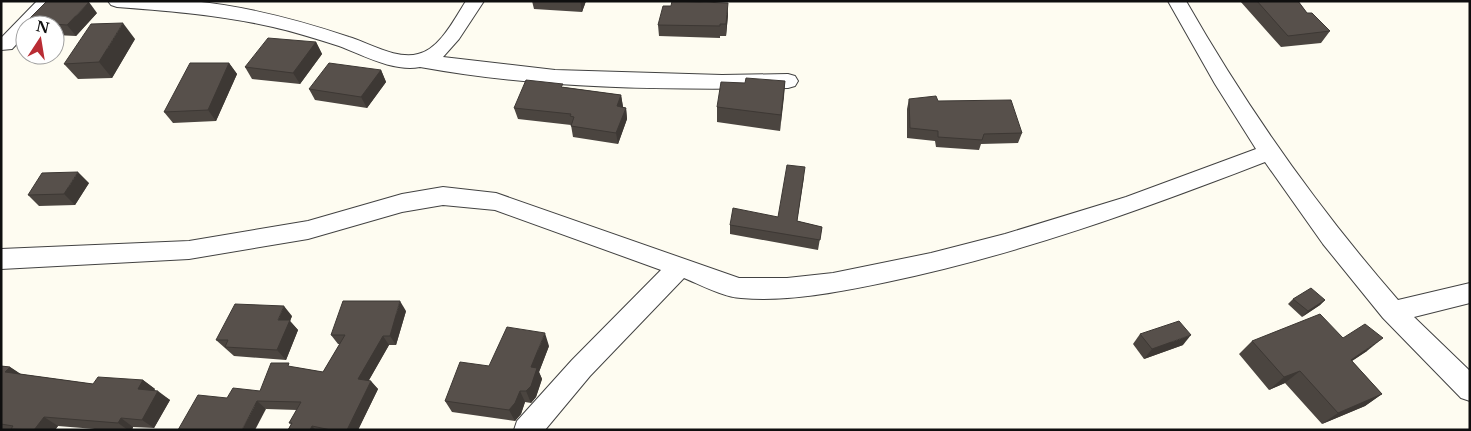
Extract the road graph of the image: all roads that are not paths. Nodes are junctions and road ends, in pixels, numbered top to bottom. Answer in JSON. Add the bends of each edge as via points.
{"nodes":[{"id":1,"x":47,"y":1,"type":"edge"},
{"id":2,"x":117,"y":1,"type":"edge"},
{"id":3,"x":476,"y":1,"type":"edge"},
{"id":4,"x":1177,"y":1,"type":"edge"},
{"id":5,"x":5,"y":45,"type":"dead end"},
{"id":6,"x":421,"y":61,"type":"junction"},
{"id":7,"x":788,"y":81,"type":"dead end"},
{"id":8,"x":1267,"y":153,"type":"junction"},
{"id":9,"x":1,"y":259,"type":"edge"},
{"id":10,"x":680,"y":267,"type":"junction"},
{"id":11,"x":1470,"y":293,"type":"edge"},
{"id":12,"x":1393,"y":312,"type":"junction"},
{"id":13,"x":1470,"y":389,"type":"edge"},
{"id":14,"x":526,"y":430,"type":"edge"}],
"edges":[{"from":1,"to":5,"type":"street"},
{"from":2,"to":6,"type":"street","via":[[219,10],[260,18],[404,61]]},
{"from":3,"to":6,"type":"street","via":[[446,41],[429,58]]},
{"from":4,"to":8,"type":"street"},
{"from":6,"to":7,"type":"street","via":[[555,77]]},
{"from":8,"to":10,"type":"street","via":[[1132,204],[1062,226],[931,263],[833,283],[787,288],[739,288]]},
{"from":8,"to":12,"type":"street"},
{"from":9,"to":10,"type":"street","via":[[189,250],[308,230],[402,203],[443,196],[496,202]]},
{"from":10,"to":14,"type":"street","via":[[580,368]]},
{"from":11,"to":12,"type":"street"},
{"from":12,"to":13,"type":"street"}]}
